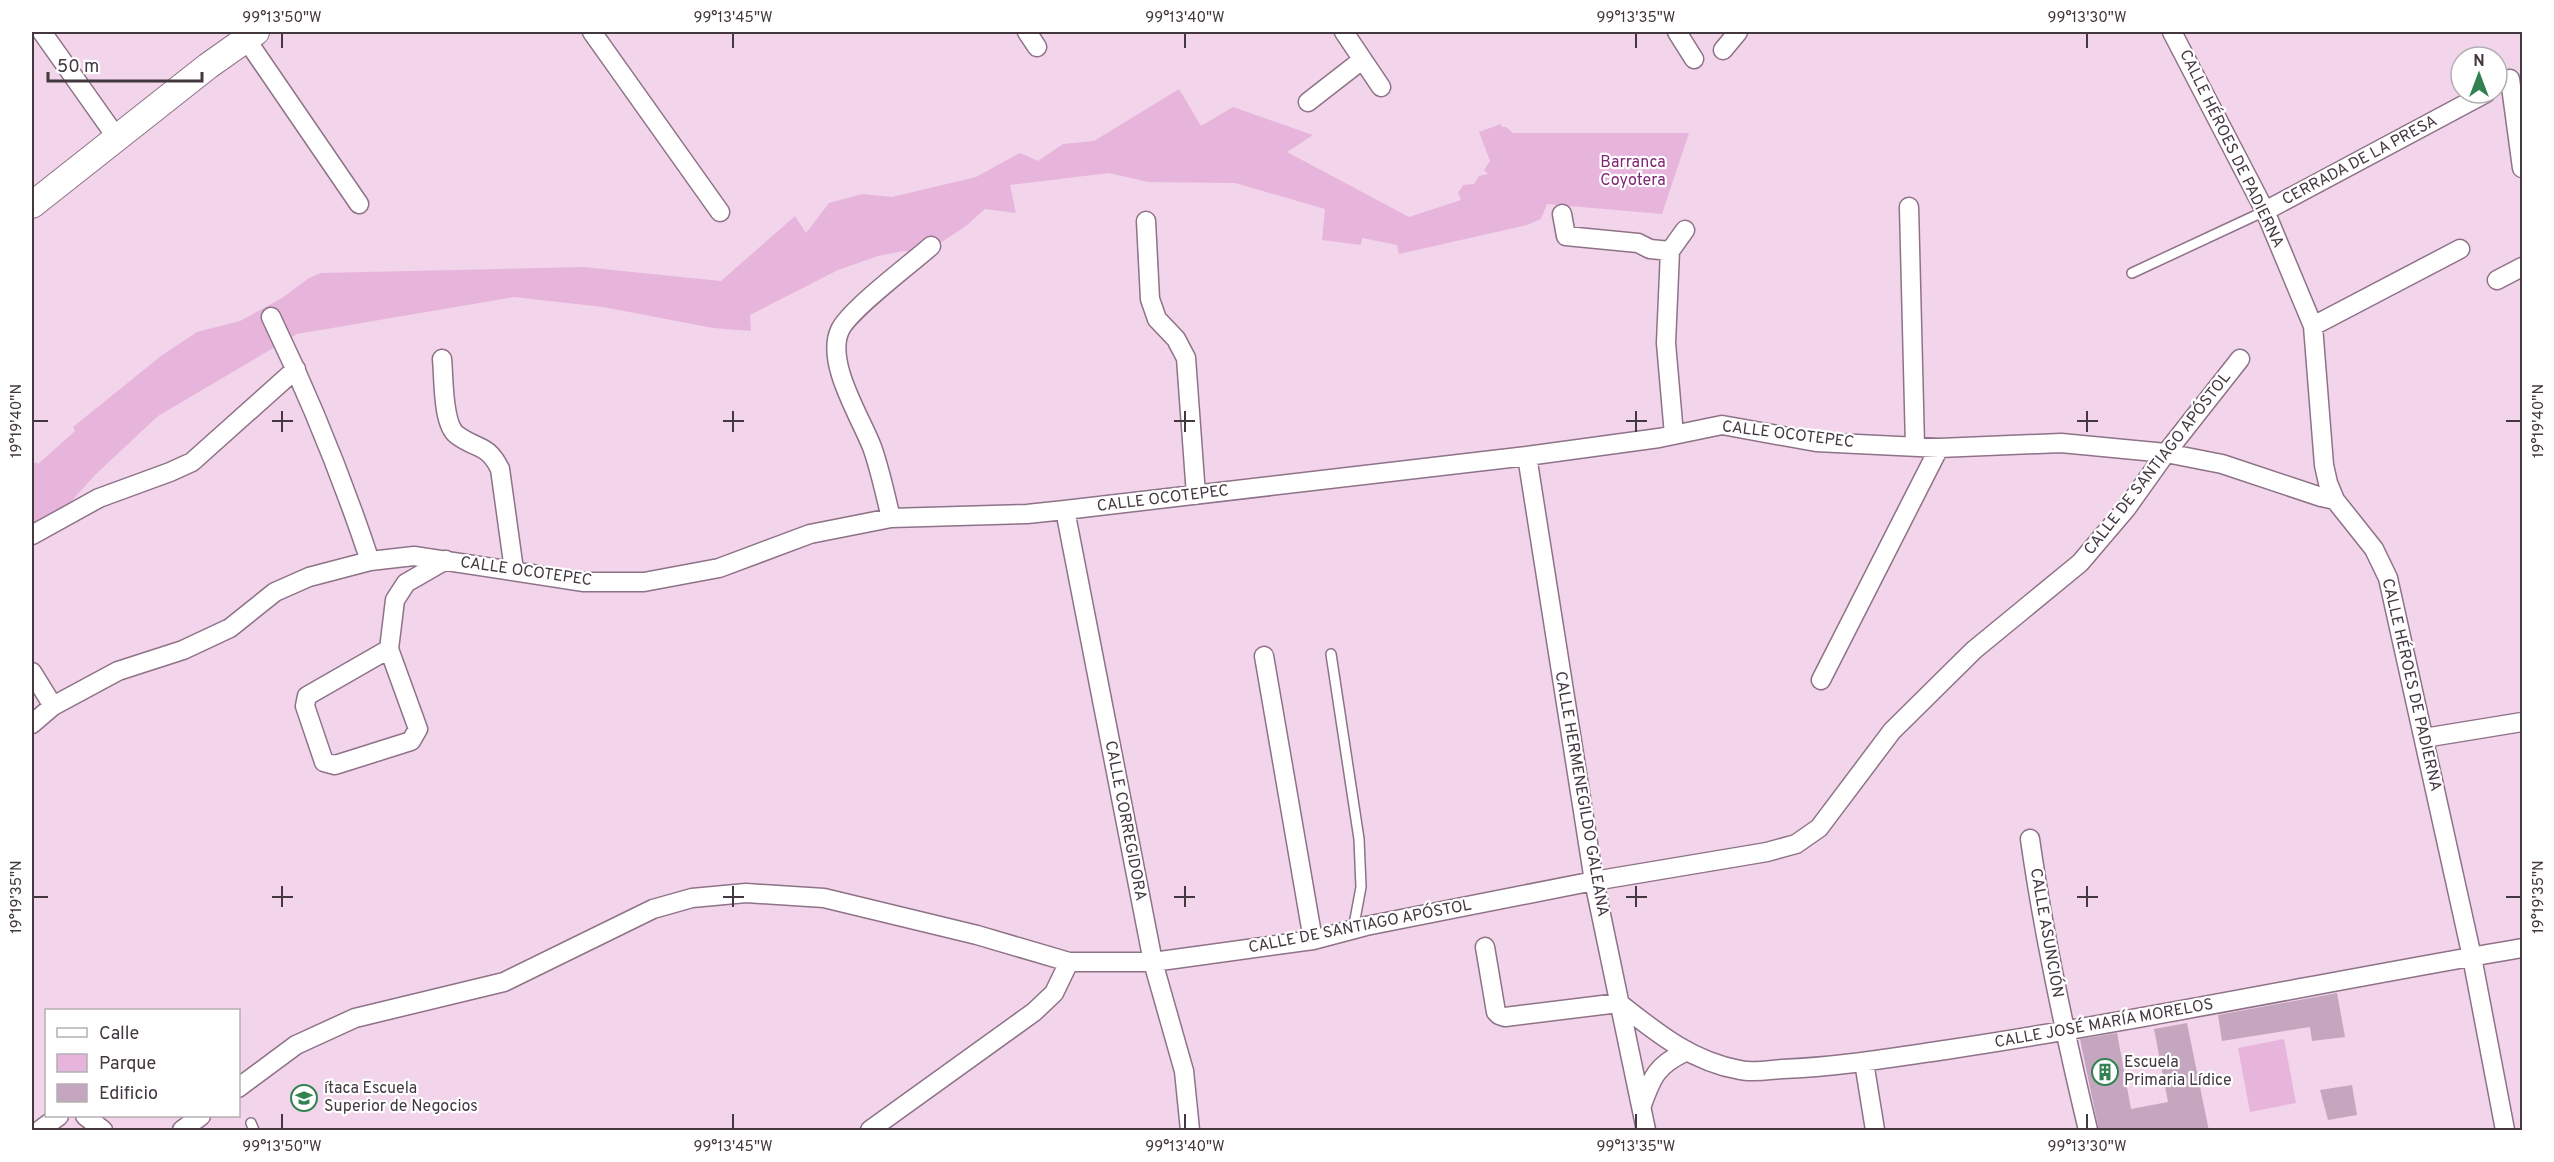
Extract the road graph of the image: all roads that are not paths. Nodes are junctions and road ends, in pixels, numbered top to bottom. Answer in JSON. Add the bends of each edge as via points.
{"nodes":[{"id":1,"x":42,"y":32,"type":"edge"},
{"id":2,"x":592,"y":32,"type":"edge"},
{"id":3,"x":1344,"y":32,"type":"edge"},
{"id":4,"x":1677,"y":32,"type":"edge"},
{"id":5,"x":1738,"y":32,"type":"edge"},
{"id":6,"x":2172,"y":32,"type":"edge"},
{"id":7,"x":251,"y":35,"type":"edge"},
{"id":8,"x":1723,"y":50,"type":"dead end"},
{"id":9,"x":1694,"y":59,"type":"dead end"},
{"id":10,"x":1362,"y":60,"type":"junction"},
{"id":11,"x":2510,"y":79,"type":"edge"},
{"id":12,"x":1381,"y":87,"type":"dead end"},
{"id":13,"x":1308,"y":102,"type":"dead end"},
{"id":14,"x":2464,"y":105,"type":"edge"},
{"id":15,"x":117,"y":138,"type":"junction"},
{"id":16,"x":2523,"y":168,"type":"edge"},
{"id":17,"x":359,"y":204,"type":"dead end"},
{"id":18,"x":32,"y":205,"type":"edge"},
{"id":19,"x":1909,"y":207,"type":"dead end"},
{"id":20,"x":2265,"y":211,"type":"junction"},
{"id":21,"x":720,"y":212,"type":"dead end"},
{"id":22,"x":1562,"y":214,"type":"dead end"},
{"id":23,"x":1146,"y":221,"type":"dead end"},
{"id":24,"x":1684,"y":230,"type":"dead end"},
{"id":25,"x":931,"y":246,"type":"dead end"},
{"id":26,"x":2460,"y":249,"type":"dead end"},
{"id":27,"x":1670,"y":251,"type":"junction"},
{"id":28,"x":2523,"y":267,"type":"edge"},
{"id":29,"x":2132,"y":273,"type":"dead end"},
{"id":30,"x":2497,"y":280,"type":"dead end"},
{"id":31,"x":271,"y":317,"type":"dead end"},
{"id":32,"x":2313,"y":326,"type":"junction"},
{"id":33,"x":442,"y":358,"type":"dead end"},
{"id":34,"x":2240,"y":359,"type":"dead end"},
{"id":35,"x":296,"y":369,"type":"junction"},
{"id":36,"x":1674,"y":435,"type":"junction"},
{"id":37,"x":1915,"y":447,"type":"junction"},
{"id":38,"x":1939,"y":448,"type":"junction"},
{"id":39,"x":2166,"y":453,"type":"junction"},
{"id":40,"x":1527,"y":456,"type":"junction"},
{"id":41,"x":1196,"y":495,"type":"junction"},
{"id":42,"x":2335,"y":500,"type":"junction"},
{"id":43,"x":1065,"y":510,"type":"junction"},
{"id":44,"x":891,"y":518,"type":"junction"},
{"id":45,"x":32,"y":535,"type":"edge"},
{"id":46,"x":370,"y":561,"type":"junction"},
{"id":47,"x":446,"y":561,"type":"junction"},
{"id":48,"x":514,"y":570,"type":"junction"},
{"id":49,"x":390,"y":649,"type":"junction"},
{"id":50,"x":1331,"y":654,"type":"dead end"},
{"id":51,"x":1264,"y":656,"type":"dead end"},
{"id":52,"x":32,"y":672,"type":"edge"},
{"id":53,"x":1821,"y":680,"type":"dead end"},
{"id":54,"x":53,"y":706,"type":"junction"},
{"id":55,"x":2523,"y":722,"type":"edge"},
{"id":56,"x":32,"y":724,"type":"edge"},
{"id":57,"x":2424,"y":738,"type":"junction"},
{"id":58,"x":2030,"y":840,"type":"dead end"},
{"id":59,"x":1594,"y":881,"type":"junction"},
{"id":60,"x":1353,"y":930,"type":"junction"},
{"id":61,"x":1313,"y":940,"type":"junction"},
{"id":62,"x":1485,"y":947,"type":"dead end"},
{"id":63,"x":2523,"y":948,"type":"edge"},
{"id":64,"x":2472,"y":957,"type":"junction"},
{"id":65,"x":1069,"y":962,"type":"junction"},
{"id":66,"x":1153,"y":962,"type":"junction"},
{"id":67,"x":1618,"y":1003,"type":"junction"},
{"id":68,"x":2064,"y":1032,"type":"junction"},
{"id":69,"x":1685,"y":1052,"type":"junction"},
{"id":70,"x":1864,"y":1062,"type":"junction"},
{"id":71,"x":240,"y":1087,"type":"edge"},
{"id":72,"x":1642,"y":1107,"type":"junction"},
{"id":73,"x":58,"y":1117,"type":"edge"},
{"id":74,"x":86,"y":1117,"type":"edge"},
{"id":75,"x":200,"y":1117,"type":"edge"},
{"id":76,"x":40,"y":1131,"type":"edge"},
{"id":77,"x":103,"y":1131,"type":"edge"},
{"id":78,"x":182,"y":1131,"type":"edge"},
{"id":79,"x":870,"y":1131,"type":"edge"},
{"id":80,"x":1190,"y":1131,"type":"edge"},
{"id":81,"x":1646,"y":1131,"type":"edge"},
{"id":82,"x":1875,"y":1131,"type":"edge"},
{"id":83,"x":2088,"y":1131,"type":"edge"},
{"id":84,"x":2505,"y":1131,"type":"edge"}],
"edges":[{"from":1,"to":15,"type":"street"},
{"from":2,"to":21,"type":"street"},
{"from":3,"to":10,"type":"street"},
{"from":4,"to":9,"type":"street"},
{"from":5,"to":8,"type":"street"},
{"from":6,"to":20,"type":"street","name":"CALLE HÉROES DE PADIERNA"},
{"from":7,"to":15,"type":"main road"},
{"from":7,"to":17,"type":"street"},
{"from":10,"to":12,"type":"street"},
{"from":10,"to":13,"type":"street"},
{"from":11,"to":16,"type":"street"},
{"from":14,"to":20,"type":"street","name":"CERRADA DE LA PRESA"},
{"from":15,"to":18,"type":"main road"},
{"from":19,"to":37,"type":"street"},
{"from":20,"to":29,"type":"lane"},
{"from":20,"to":32,"type":"street","name":"CALLE HÉROES DE PADIERNA"},
{"from":22,"to":27,"type":"street","via":[[1566,236],[1638,243]]},
{"from":23,"to":41,"type":"street","via":[[1150,299],[1157,320],[1176,339],[1186,358]]},
{"from":24,"to":27,"type":"street"},
{"from":25,"to":44,"type":"street","via":[[854,313],[840,329],[837,346],[841,377],[872,447]]},
{"from":26,"to":32,"type":"street"},
{"from":27,"to":36,"type":"street","via":[[1666,343]]},
{"from":28,"to":30,"type":"street"},
{"from":31,"to":35,"type":"street"},
{"from":32,"to":42,"type":"street","name":"CALLE HÉROES DE PADIERNA","via":[[2324,465]]},
{"from":33,"to":48,"type":"street","via":[[448,422],[455,434],[486,449],[500,469]]},
{"from":34,"to":39,"type":"street","name":"CALLE DE SANTIAGO APÓSTOL"},
{"from":35,"to":45,"type":"street","via":[[192,462],[99,498]]},
{"from":35,"to":46,"type":"street","via":[[342,479]]},
{"from":36,"to":37,"type":"street","name":"CALLE OCOTEPEC","via":[[1722,425],[1816,442]]},
{"from":36,"to":40,"type":"street","name":"CALLE OCOTEPEC"},
{"from":37,"to":38,"type":"street","name":"CALLE OCOTEPEC"},
{"from":38,"to":39,"type":"street","name":"CALLE OCOTEPEC","via":[[2061,443]]},
{"from":38,"to":53,"type":"street"},
{"from":39,"to":42,"type":"street","name":"CALLE OCOTEPEC","via":[[2222,464]]},
{"from":39,"to":59,"type":"street","name":"CALLE DE SANTIAGO APÓSTOL","via":[[2080,563],[1974,650],[1892,731],[1819,828],[1796,844],[1767,852]]},
{"from":40,"to":41,"type":"street","name":"CALLE OCOTEPEC"},
{"from":40,"to":59,"type":"street","name":"CALLE HERMENEGILDO GALEANA"},
{"from":41,"to":43,"type":"street","name":"CALLE OCOTEPEC"},
{"from":42,"to":57,"type":"street","name":"CALLE HÉROES DE PADIERNA","via":[[2374,549],[2388,578]]},
{"from":43,"to":44,"type":"street","name":"CALLE OCOTEPEC"},
{"from":43,"to":66,"type":"street","name":"CALLE CORREGIDORA"},
{"from":44,"to":48,"type":"street","name":"CALLE OCOTEPEC","via":[[810,534],[719,568],[644,582],[584,582]]},
{"from":46,"to":47,"type":"street","name":"CALLE OCOTEPEC","via":[[414,556]]},
{"from":46,"to":54,"type":"street","name":"CALLE OCOTEPEC","via":[[309,577],[275,592],[230,628],[183,650],[118,671]]},
{"from":47,"to":48,"type":"street","name":"CALLE OCOTEPEC"},
{"from":47,"to":49,"type":"street","via":[[406,583],[395,600]]},
{"from":49,"to":49,"type":"street","via":[[418,729],[416,735],[411,741],[335,765],[324,762],[305,706],[307,696]]},
{"from":50,"to":60,"type":"lane","via":[[1359,839],[1361,887]]},
{"from":51,"to":61,"type":"street"},
{"from":52,"to":54,"type":"street"},
{"from":54,"to":56,"type":"street","name":"CALLE OCOTEPEC"},
{"from":55,"to":57,"type":"street"},
{"from":57,"to":64,"type":"street","name":"CALLE HÉROES DE PADIERNA"},
{"from":58,"to":68,"type":"street","name":"CALLE ASUNCIÓN"},
{"from":59,"to":60,"type":"street","name":"CALLE DE SANTIAGO APÓSTOL"},
{"from":59,"to":67,"type":"street","name":"CALLE HERMENEGILDO GALEANA"},
{"from":60,"to":61,"type":"street","name":"CALLE DE SANTIAGO APÓSTOL"},
{"from":61,"to":66,"type":"street","name":"CALLE DE SANTIAGO APÓSTOL"},
{"from":62,"to":67,"type":"street","via":[[1499,1016]]},
{"from":63,"to":64,"type":"street","name":"CALLE JOSÉ MARÍA MORELOS"},
{"from":64,"to":68,"type":"street","name":"CALLE JOSÉ MARÍA MORELOS"},
{"from":64,"to":84,"type":"street","name":"CALLE HÉROES DE PADIERNA"},
{"from":65,"to":66,"type":"street","name":"CALLE DE SANTIAGO APÓSTOL"},
{"from":65,"to":71,"type":"street","name":"CALLE DE SANTIAGO APÓSTOL","via":[[824,898],[746,892],[692,898],[653,909],[504,982],[355,1018],[296,1045]]},
{"from":65,"to":79,"type":"street","via":[[1054,993],[1034,1012]]},
{"from":66,"to":80,"type":"street","name":"CALLE CORREGIDORA","via":[[1184,1071]]},
{"from":67,"to":69,"type":"street","name":"CALLE JOSÉ MARÍA MORELOS"},
{"from":67,"to":72,"type":"street","name":"CALLE HERMENEGILDO GALEANA"},
{"from":68,"to":70,"type":"street","name":"CALLE JOSÉ MARÍA MORELOS"},
{"from":68,"to":83,"type":"street","name":"CALLE ASUNCIÓN"},
{"from":69,"to":70,"type":"street","name":"CALLE JOSÉ MARÍA MORELOS","via":[[1743,1071]]},
{"from":69,"to":72,"type":"street","via":[[1665,1061],[1650,1082]]},
{"from":70,"to":82,"type":"street"},
{"from":72,"to":81,"type":"street","name":"CALLE HERMENEGILDO GALEANA"},
{"from":73,"to":76,"type":"street"},
{"from":74,"to":77,"type":"street"},
{"from":75,"to":78,"type":"street"}]}
